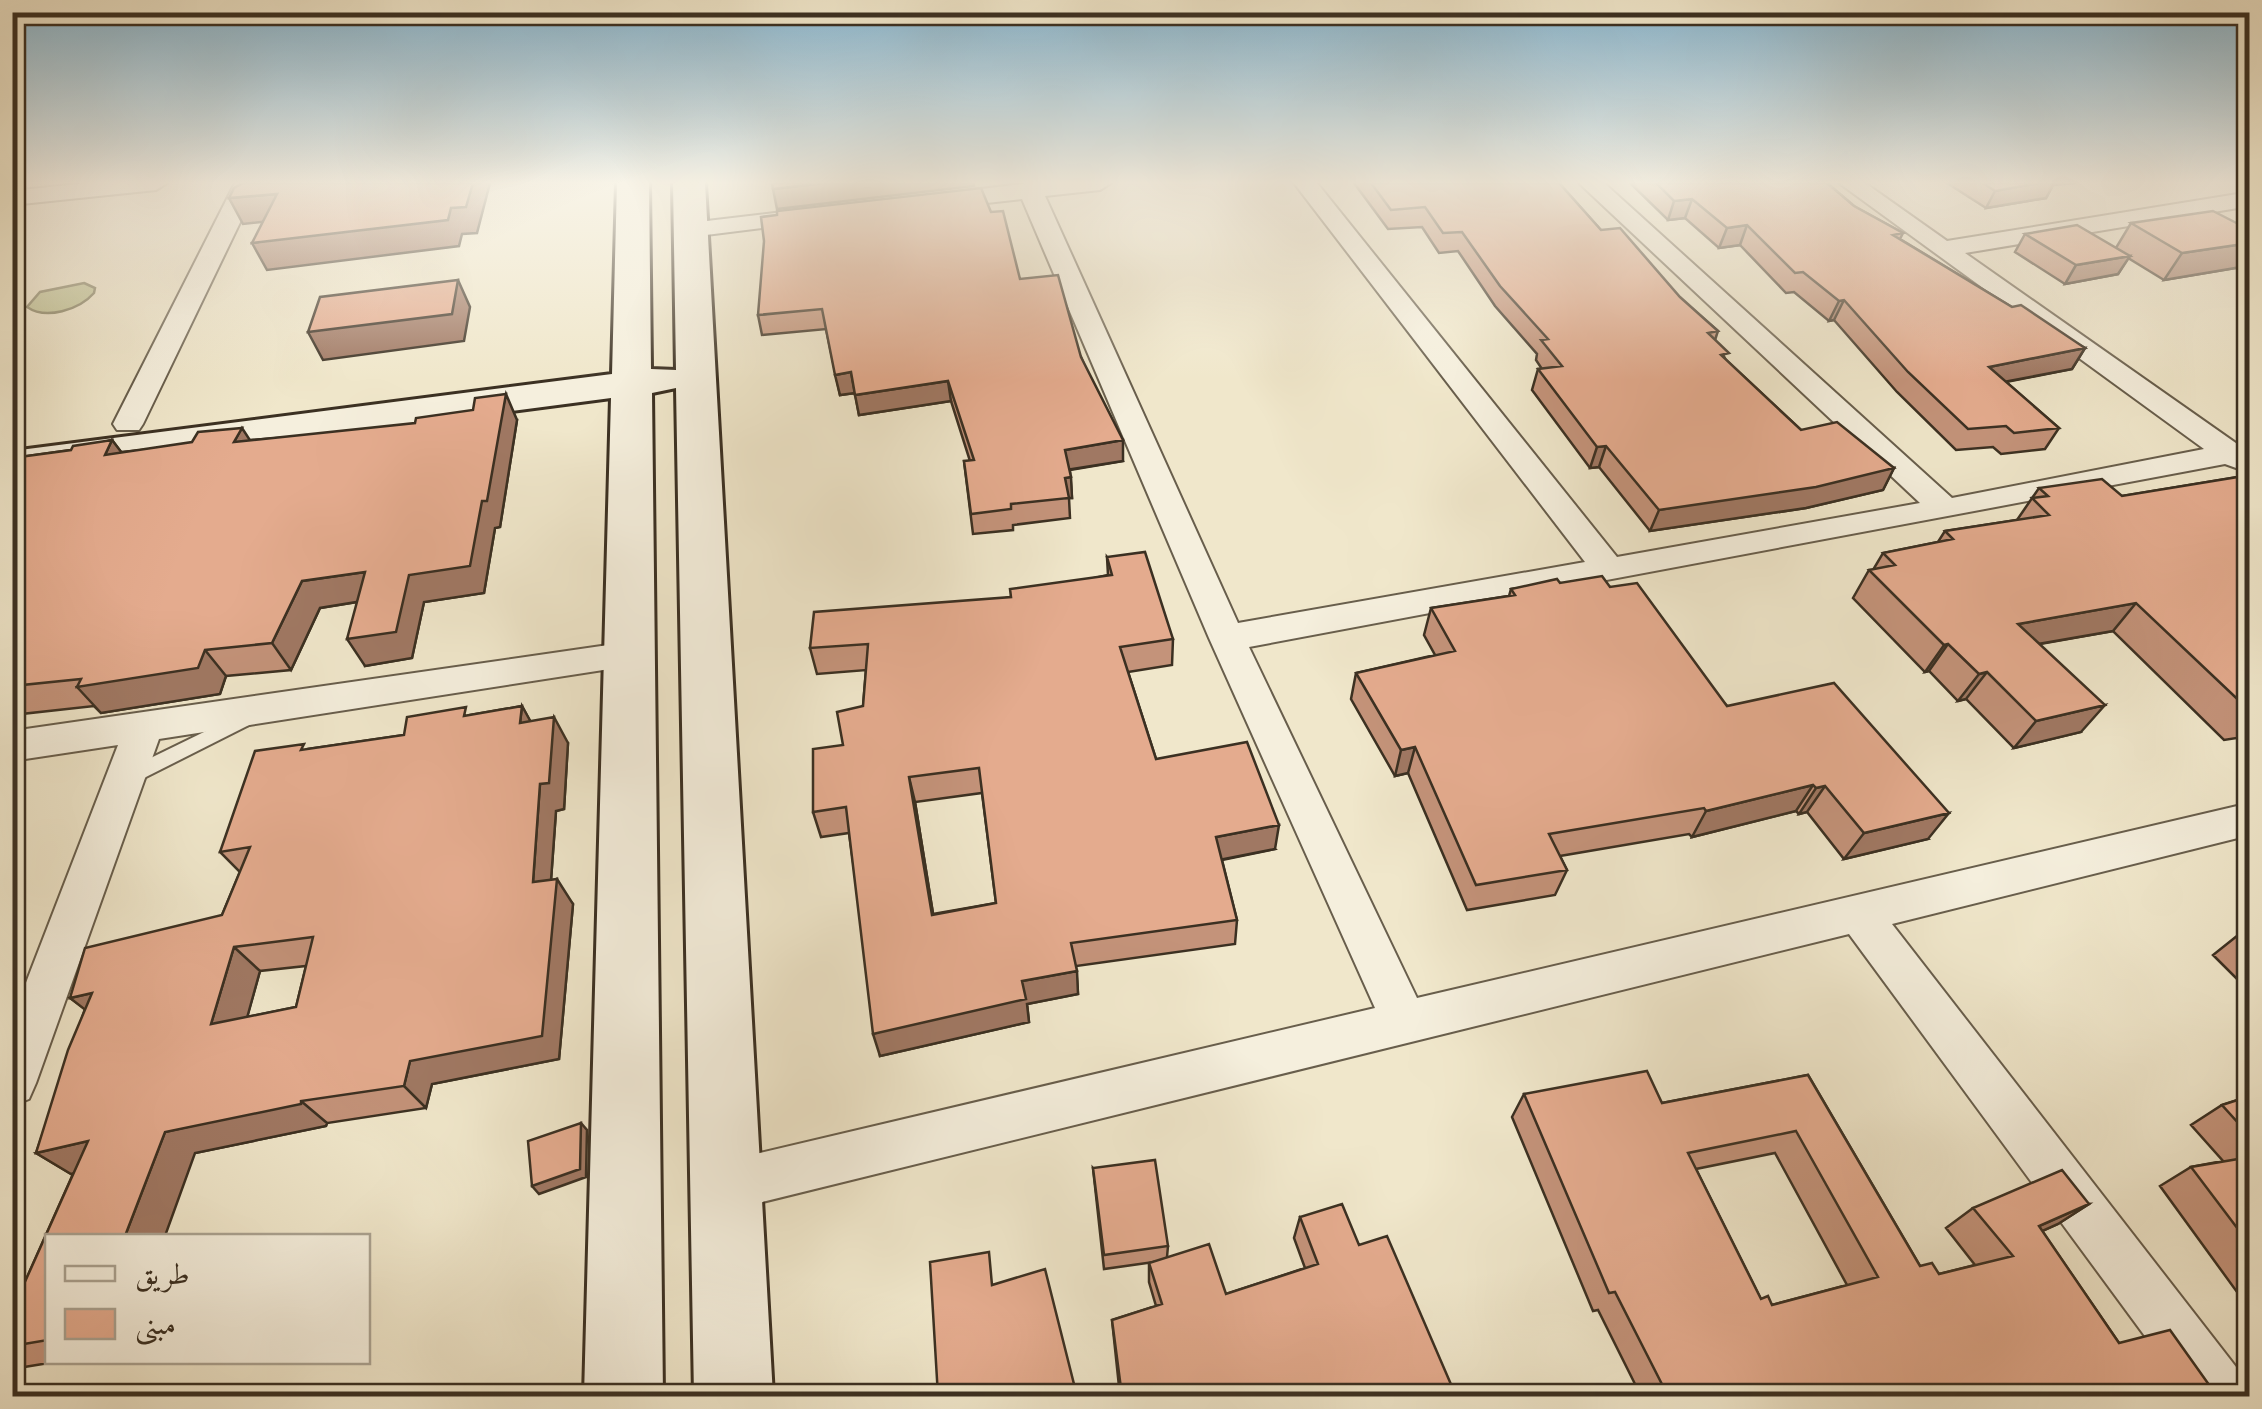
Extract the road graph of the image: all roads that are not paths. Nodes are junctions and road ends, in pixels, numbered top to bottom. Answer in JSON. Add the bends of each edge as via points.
{"nodes":[{"id":1,"x":215,"y":249,"type":"edge"},
{"id":2,"x":633,"y":249,"type":"edge"},
{"id":3,"x":691,"y":249,"type":"edge"},
{"id":4,"x":1056,"y":249,"type":"edge"},
{"id":5,"x":1357,"y":249,"type":"edge"},
{"id":6,"x":1662,"y":249,"type":"edge"},
{"id":7,"x":1942,"y":249,"type":"edge"},
{"id":8,"x":695,"y":361,"type":"junction"},
{"id":9,"x":632,"y":371,"type":"junction"},
{"id":10,"x":128,"y":424,"type":"junction"},
{"id":11,"x":12,"y":439,"type":"edge"},
{"id":12,"x":2240,"y":461,"type":"edge"},
{"id":13,"x":12,"y":464,"type":"edge"},
{"id":14,"x":1945,"y":509,"type":"junction"},
{"id":15,"x":1609,"y":570,"type":"junction"},
{"id":16,"x":1226,"y":638,"type":"junction"},
{"id":17,"x":629,"y":654,"type":"junction"},
{"id":18,"x":270,"y":706,"type":"junction"},
{"id":19,"x":145,"y":724,"type":"junction"},
{"id":20,"x":12,"y":746,"type":"edge"},
{"id":21,"x":124,"y":780,"type":"junction"},
{"id":22,"x":2250,"y":819,"type":"edge"},
{"id":23,"x":1857,"y":911,"type":"junction"},
{"id":24,"x":1405,"y":1023,"type":"junction"},
{"id":25,"x":12,"y":1084,"type":"edge"},
{"id":26,"x":726,"y":1186,"type":"junction"},
{"id":27,"x":624,"y":1396,"type":"edge"},
{"id":28,"x":734,"y":1396,"type":"edge"},
{"id":29,"x":2222,"y":1396,"type":"edge"}],
"edges":[{"from":1,"to":10,"type":"street"},
{"from":2,"to":9,"type":"street"},
{"from":3,"to":8,"type":"street"},
{"from":4,"to":16,"type":"street"},
{"from":5,"to":15,"type":"street"},
{"from":6,"to":14,"type":"street"},
{"from":7,"to":12,"type":"street"},
{"from":8,"to":9,"type":"street"},
{"from":8,"to":26,"type":"street"},
{"from":9,"to":10,"type":"street"},
{"from":9,"to":13,"type":"street"},
{"from":9,"to":17,"type":"street"},
{"from":10,"to":11,"type":"street"},
{"from":12,"to":14,"type":"street"},
{"from":14,"to":15,"type":"street"},
{"from":15,"to":16,"type":"street"},
{"from":16,"to":24,"type":"street"},
{"from":17,"to":18,"type":"street"},
{"from":17,"to":27,"type":"street"},
{"from":18,"to":19,"type":"street"},
{"from":18,"to":21,"type":"lane"},
{"from":19,"to":20,"type":"street"},
{"from":19,"to":21,"type":"street"},
{"from":21,"to":25,"type":"street"},
{"from":22,"to":23,"type":"street"},
{"from":23,"to":24,"type":"street"},
{"from":23,"to":29,"type":"street"},
{"from":24,"to":26,"type":"street"},
{"from":26,"to":28,"type":"street"}]}
